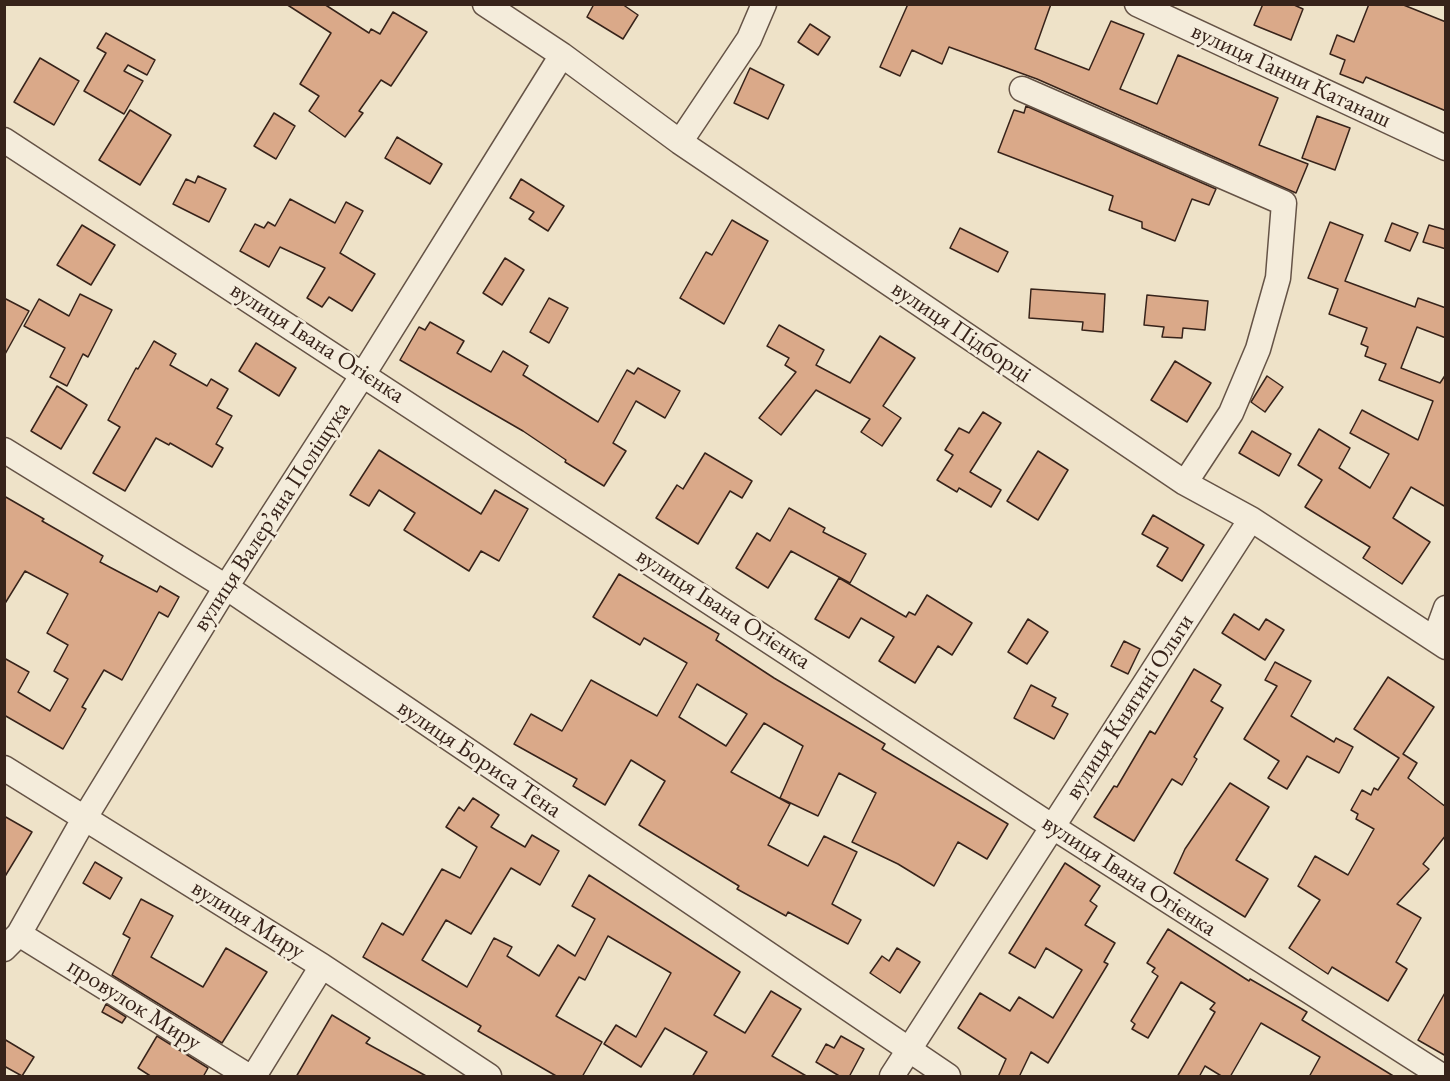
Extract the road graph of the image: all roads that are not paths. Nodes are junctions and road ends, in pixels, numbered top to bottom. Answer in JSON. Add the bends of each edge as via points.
{"nodes":[{"id":1,"x":485,"y":4,"type":"edge"},
{"id":2,"x":764,"y":4,"type":"edge"},
{"id":3,"x":1137,"y":4,"type":"edge"},
{"id":4,"x":562,"y":56,"type":"junction"},
{"id":5,"x":1022,"y":89,"type":"dead end"},
{"id":6,"x":4,"y":140,"type":"edge"},
{"id":7,"x":680,"y":142,"type":"junction"},
{"id":8,"x":1446,"y":148,"type":"edge"},
{"id":9,"x":364,"y":374,"type":"junction"},
{"id":10,"x":4,"y":450,"type":"edge"},
{"id":11,"x":1185,"y":483,"type":"junction"},
{"id":12,"x":1251,"y":519,"type":"junction"},
{"id":13,"x":226,"y":587,"type":"junction"},
{"id":14,"x":1446,"y":608,"type":"edge"},
{"id":15,"x":1440,"y":643,"type":"edge"},
{"id":16,"x":4,"y":768,"type":"edge"},
{"id":17,"x":84,"y":819,"type":"junction"},
{"id":18,"x":1053,"y":826,"type":"junction"},
{"id":19,"x":12,"y":942,"type":"edge"},
{"id":20,"x":322,"y":966,"type":"junction"},
{"id":21,"x":908,"y":1051,"type":"junction"},
{"id":22,"x":248,"y":1077,"type":"edge"},
{"id":23,"x":254,"y":1077,"type":"edge"},
{"id":24,"x":489,"y":1077,"type":"edge"},
{"id":25,"x":892,"y":1077,"type":"edge"},
{"id":26,"x":948,"y":1077,"type":"edge"},
{"id":27,"x":1442,"y":1077,"type":"edge"}],
"edges":[{"from":1,"to":4,"type":"street","name":"вулиця Підборці"},
{"from":2,"to":7,"type":"street","via":[[749,39]]},
{"from":3,"to":8,"type":"street","name":"вулиця Ганни Катанаш"},
{"from":4,"to":7,"type":"street","name":"вулиця Підборці"},
{"from":4,"to":9,"type":"street","name":"вулиця Валерʼяна Поліщука"},
{"from":5,"to":11,"type":"street","via":[[1284,203],[1278,278],[1258,349],[1231,413]]},
{"from":6,"to":9,"type":"street","name":"вулиця Івана Огієнка"},
{"from":7,"to":11,"type":"street","name":"вулиця Підборці"},
{"from":9,"to":13,"type":"street","name":"вулиця Валерʼяна Поліщука"},
{"from":9,"to":18,"type":"street","name":"вулиця Івана Огієнка"},
{"from":10,"to":13,"type":"street","name":"вулиця Бориса Тена"},
{"from":11,"to":12,"type":"street","name":"вулиця Підборці"},
{"from":12,"to":15,"type":"street","name":"вулиця Підборці"},
{"from":12,"to":18,"type":"street","name":"вулиця Княгині Ольги"},
{"from":13,"to":17,"type":"street","name":"вулиця Валерʼяна Поліщука"},
{"from":13,"to":21,"type":"street","name":"вулиця Бориса Тена"},
{"from":14,"to":15,"type":"street"},
{"from":16,"to":17,"type":"street","name":"вулиця Миру"},
{"from":17,"to":19,"type":"street","name":"вулиця Валерʼяна Поліщука"},
{"from":17,"to":20,"type":"street","name":"вулиця Миру"},
{"from":18,"to":21,"type":"street","name":"вулиця Княгині Ольги"},
{"from":18,"to":27,"type":"street","name":"вулиця Івана Огієнка"},
{"from":19,"to":22,"type":"street","name":"провулок Миру"},
{"from":20,"to":23,"type":"street"},
{"from":20,"to":24,"type":"street","name":"вулиця Миру"},
{"from":21,"to":25,"type":"street","name":"вулиця Княгині Ольги"},
{"from":21,"to":26,"type":"street","name":"вулиця Бориса Тена"}]}
